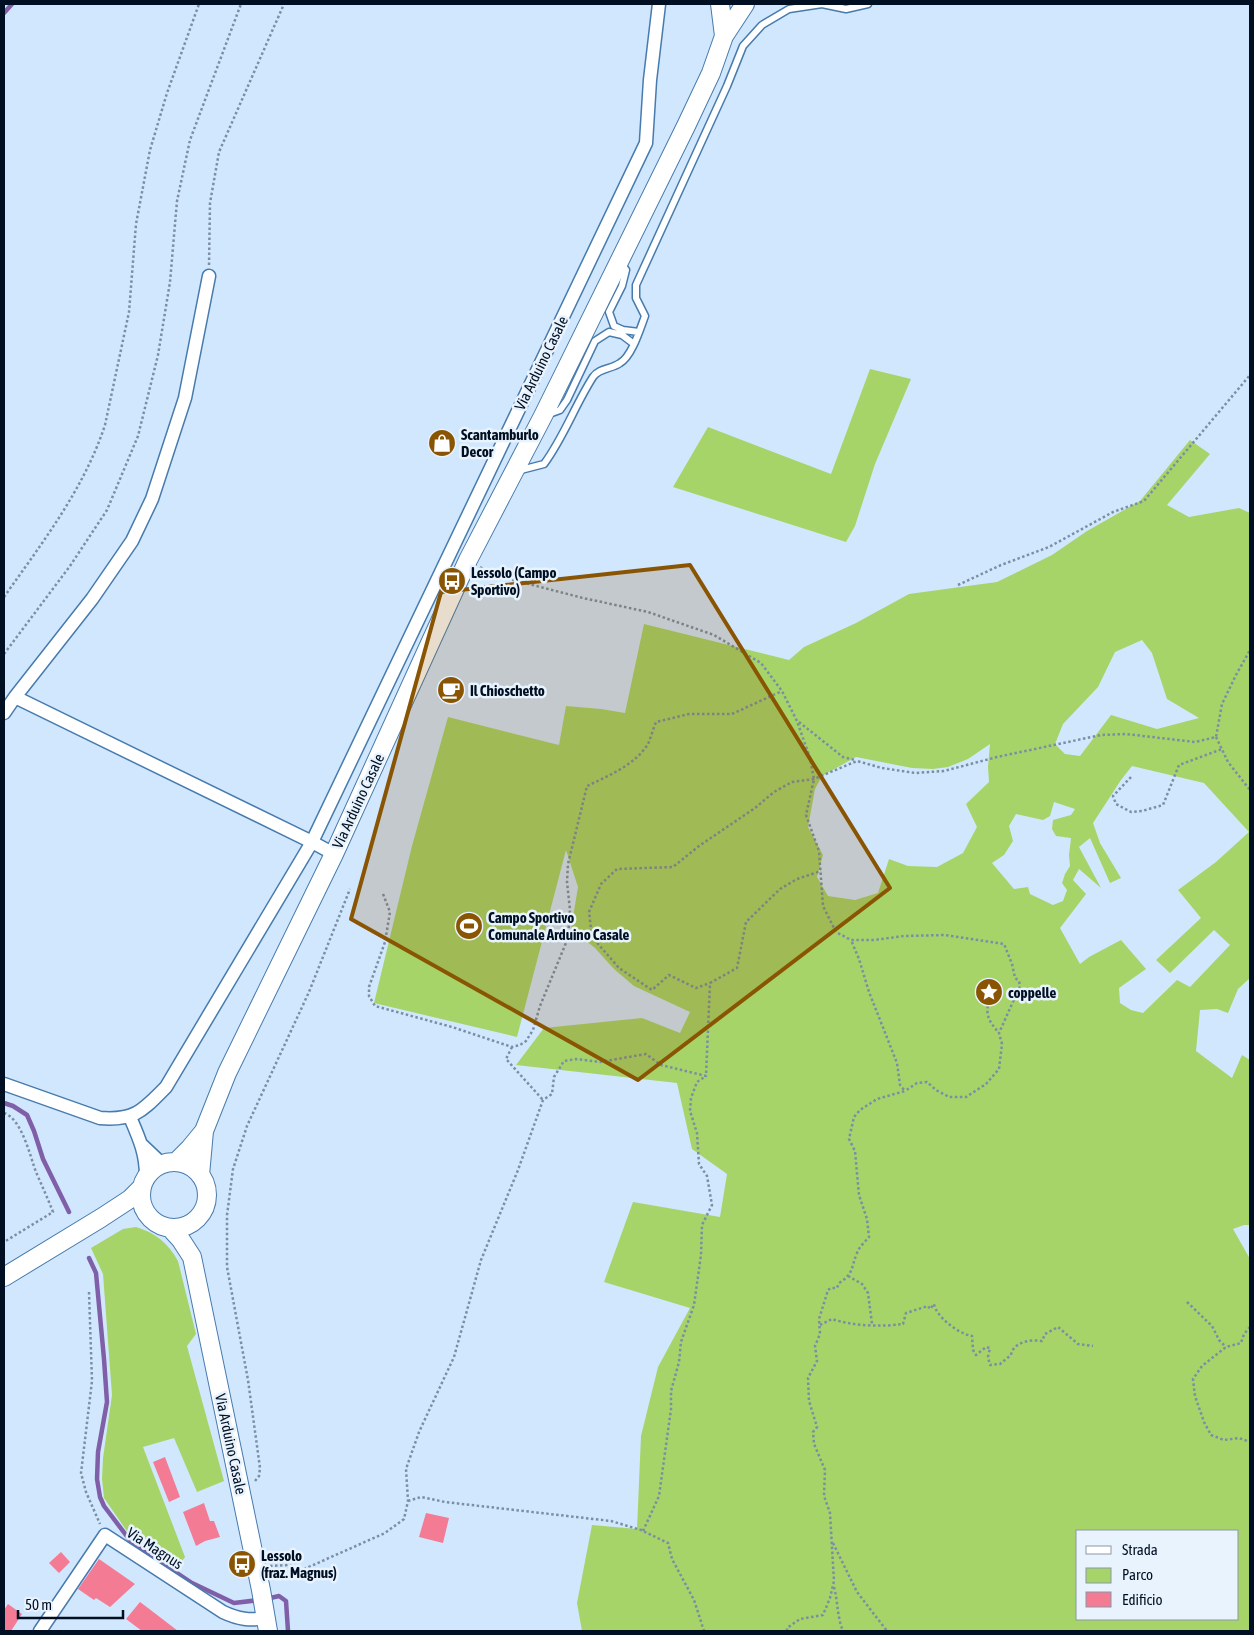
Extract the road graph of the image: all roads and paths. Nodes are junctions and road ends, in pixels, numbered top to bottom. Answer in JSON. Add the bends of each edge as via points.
{"nodes":[{"id":1,"x":199,"y":4,"type":"edge"},
{"id":2,"x":241,"y":4,"type":"edge"},
{"id":3,"x":284,"y":4,"type":"edge"},
{"id":4,"x":658,"y":4,"type":"edge"},
{"id":5,"x":720,"y":4,"type":"edge"},
{"id":6,"x":745,"y":4,"type":"edge"},
{"id":7,"x":868,"y":4,"type":"edge"},
{"id":8,"x":724,"y":36,"type":"junction"},
{"id":9,"x":619,"y":260,"type":"junction"},
{"id":10,"x":208,"y":276,"type":"joint"},
{"id":11,"x":639,"y":332,"type":"junction"},
{"id":12,"x":634,"y":344,"type":"junction"},
{"id":13,"x":1250,"y":375,"type":"edge"},
{"id":14,"x":543,"y":416,"type":"junction"},
{"id":15,"x":514,"y":472,"type":"junction"},
{"id":16,"x":468,"y":560,"type":"junction"},
{"id":17,"x":958,"y":585,"type":"dead end"},
{"id":18,"x":4,"y":597,"type":"edge"},
{"id":19,"x":1250,"y":650,"type":"edge"},
{"id":20,"x":4,"y":654,"type":"edge"},
{"id":21,"x":782,"y":691,"type":"junction"},
{"id":22,"x":15,"y":696,"type":"junction"},
{"id":23,"x":4,"y":713,"type":"edge"},
{"id":24,"x":797,"y":720,"type":"junction"},
{"id":25,"x":1216,"y":737,"type":"junction"},
{"id":26,"x":1222,"y":749,"type":"junction"},
{"id":27,"x":857,"y":760,"type":"junction"},
{"id":28,"x":1131,"y":777,"type":"dead end"},
{"id":29,"x":814,"y":779,"type":"junction"},
{"id":30,"x":1250,"y":790,"type":"edge"},
{"id":31,"x":312,"y":842,"type":"junction"},
{"id":32,"x":334,"y":854,"type":"junction"},
{"id":33,"x":821,"y":872,"type":"junction"},
{"id":34,"x":350,"y":889,"type":"dead end"},
{"id":35,"x":382,"y":894,"type":"dead end"},
{"id":36,"x":592,"y":936,"type":"junction"},
{"id":37,"x":568,"y":938,"type":"junction"},
{"id":38,"x":852,"y":940,"type":"junction"},
{"id":39,"x":710,"y":984,"type":"junction"},
{"id":40,"x":990,"y":996,"type":"dead end"},
{"id":41,"x":999,"y":1033,"type":"junction"},
{"id":42,"x":512,"y":1046,"type":"junction"},
{"id":43,"x":706,"y":1076,"type":"junction"},
{"id":44,"x":4,"y":1084,"type":"edge"},
{"id":45,"x":905,"y":1091,"type":"junction"},
{"id":46,"x":543,"y":1100,"type":"junction"},
{"id":47,"x":4,"y":1113,"type":"edge"},
{"id":48,"x":130,"y":1117,"type":"junction"},
{"id":49,"x":204,"y":1131,"type":"junction"},
{"id":50,"x":142,"y":1145,"type":"junction"},
{"id":51,"x":169,"y":1163,"type":"junction"},
{"id":52,"x":200,"y":1175,"type":"junction"},
{"id":53,"x":144,"y":1182,"type":"junction"},
{"id":54,"x":144,"y":1210,"type":"junction"},
{"id":55,"x":101,"y":1218,"type":"junction"},
{"id":56,"x":196,"y":1220,"type":"junction"},
{"id":57,"x":170,"y":1228,"type":"junction"},
{"id":58,"x":4,"y":1242,"type":"edge"},
{"id":59,"x":192,"y":1257,"type":"junction"},
{"id":60,"x":848,"y":1276,"type":"junction"},
{"id":61,"x":4,"y":1277,"type":"edge"},
{"id":62,"x":89,"y":1292,"type":"dead end"},
{"id":63,"x":1188,"y":1302,"type":"dead end"},
{"id":64,"x":872,"y":1324,"type":"junction"},
{"id":65,"x":820,"y":1325,"type":"junction"},
{"id":66,"x":1250,"y":1327,"type":"edge"},
{"id":67,"x":1093,"y":1346,"type":"dead end"},
{"id":68,"x":1226,"y":1346,"type":"junction"},
{"id":69,"x":1250,"y":1442,"type":"edge"},
{"id":70,"x":240,"y":1488,"type":"junction"},
{"id":71,"x":408,"y":1500,"type":"junction"},
{"id":72,"x":643,"y":1531,"type":"junction"},
{"id":73,"x":105,"y":1535,"type":"junction"},
{"id":74,"x":832,"y":1542,"type":"junction"},
{"id":75,"x":256,"y":1566,"type":"junction"},
{"id":76,"x":834,"y":1584,"type":"junction"},
{"id":77,"x":266,"y":1620,"type":"edge"},
{"id":78,"x":40,"y":1631,"type":"edge"},
{"id":79,"x":704,"y":1631,"type":"edge"},
{"id":80,"x":787,"y":1631,"type":"edge"},
{"id":81,"x":843,"y":1631,"type":"edge"},
{"id":82,"x":887,"y":1631,"type":"edge"}],
"edges":[{"from":1,"to":18,"type":"path","via":[[150,150],[136,224],[129,312],[105,425],[87,468],[57,522]]},
{"from":2,"to":20,"type":"path","via":[[190,140],[177,201],[170,282],[158,355],[138,436],[107,510]]},
{"from":3,"to":10,"type":"path","via":[[219,152],[210,203]]},
{"from":4,"to":31,"type":"street","name":"Via Arduino Casale","via":[[646,143]]},
{"from":5,"to":8,"type":"main road"},
{"from":6,"to":8,"type":"main road"},
{"from":7,"to":11,"type":"lane","via":[[846,9],[822,4],[789,9],[762,25],[743,46],[636,285],[636,298],[645,316]]},
{"from":8,"to":9,"type":"main road","name":"Via Arduino Casale","via":[[707,82]]},
{"from":9,"to":11,"type":"lane","via":[[626,270],[609,312],[614,326]]},
{"from":9,"to":14,"type":"main road","name":"Via Arduino Casale"},
{"from":10,"to":22,"type":"street","via":[[185,398],[152,499],[132,541],[92,599]]},
{"from":11,"to":12,"type":"lane"},
{"from":12,"to":14,"type":"lane","via":[[622,335],[609,332],[595,341],[567,400],[560,410]]},
{"from":12,"to":15,"type":"lane","via":[[620,364],[594,374],[556,448],[544,464]]},
{"from":13,"to":17,"type":"path","via":[[1144,501],[1113,512],[1049,547]]},
{"from":14,"to":15,"type":"main road","name":"Via Arduino Casale"},
{"from":15,"to":16,"type":"main road","name":"Via Arduino Casale"},
{"from":16,"to":21,"type":"path","via":[[494,575],[648,612],[714,636],[761,663]]},
{"from":16,"to":32,"type":"main road","name":"Via Arduino Casale"},
{"from":19,"to":25,"type":"path","via":[[1222,704]]},
{"from":21,"to":24,"type":"path"},
{"from":21,"to":37,"type":"path","via":[[732,714],[689,714],[656,722],[647,744],[630,763],[587,786],[568,864]]},
{"from":22,"to":23,"type":"street"},
{"from":22,"to":31,"type":"street"},
{"from":24,"to":27,"type":"path","via":[[843,757]]},
{"from":24,"to":29,"type":"path"},
{"from":25,"to":26,"type":"path"},
{"from":25,"to":27,"type":"path","via":[[1195,742],[1126,734],[1101,735],[944,771],[915,773]]},
{"from":26,"to":28,"type":"path","via":[[1179,765],[1163,805],[1131,812],[1116,804],[1114,796]]},
{"from":26,"to":30,"type":"path"},
{"from":27,"to":29,"type":"path"},
{"from":29,"to":33,"type":"path","via":[[806,815],[820,851]]},
{"from":29,"to":36,"type":"path","via":[[792,782],[774,792],[672,866],[617,869],[601,884],[589,912]]},
{"from":31,"to":32,"type":"street","name":"Via Arduino Casale"},
{"from":31,"to":48,"type":"street","via":[[166,1087]]},
{"from":32,"to":49,"type":"main road","via":[[227,1074]]},
{"from":33,"to":38,"type":"path","via":[[823,906],[836,932]]},
{"from":33,"to":39,"type":"path","via":[[780,889],[746,922],[737,968]]},
{"from":34,"to":70,"type":"path","via":[[309,992],[247,1126],[233,1169],[226,1215],[226,1267],[248,1380],[260,1468],[254,1482]]},
{"from":35,"to":42,"type":"path","via":[[390,912],[385,942],[369,987],[369,996],[375,1006]]},
{"from":36,"to":37,"type":"path"},
{"from":36,"to":39,"type":"path","via":[[619,968],[652,990],[669,975],[696,988]]},
{"from":37,"to":42,"type":"path","via":[[533,1030],[526,1041]]},
{"from":38,"to":41,"type":"path","via":[[945,935],[1004,944],[1020,986]]},
{"from":38,"to":45,"type":"path","via":[[897,1063],[900,1085]]},
{"from":39,"to":43,"type":"path"},
{"from":40,"to":41,"type":"path","via":[[986,1010],[990,1023]]},
{"from":41,"to":45,"type":"path","via":[[1002,1044],[999,1069],[986,1084],[966,1097],[949,1097],[927,1082],[917,1083]]},
{"from":42,"to":46,"type":"path","via":[[506,1059]]},
{"from":43,"to":46,"type":"path","via":[[661,1065],[646,1054],[600,1062],[576,1059],[564,1061],[554,1077],[552,1094]]},
{"from":43,"to":72,"type":"path","via":[[697,1082],[690,1111],[697,1133],[699,1164],[708,1176],[712,1205],[702,1225],[694,1305],[681,1342],[671,1391],[659,1496]]},
{"from":44,"to":48,"type":"street","via":[[100,1118]]},
{"from":45,"to":60,"type":"path","via":[[877,1099],[854,1117],[849,1139],[855,1151],[859,1195],[869,1237],[857,1252]]},
{"from":46,"to":71,"type":"path","via":[[481,1260],[454,1357],[406,1468]]},
{"from":47,"to":58,"type":"path","via":[[9,1115],[24,1137],[53,1212]]},
{"from":48,"to":50,"type":"street"},
{"from":49,"to":51,"type":"main road","via":[[190,1148]]},
{"from":49,"to":52,"type":"main road"},
{"from":50,"to":51,"type":"street"},
{"from":50,"to":53,"type":"street","via":[[146,1159]]},
{"from":51,"to":52,"type":"main road","via":[[193,1168]]},
{"from":51,"to":53,"type":"main road","via":[[154,1168]]},
{"from":52,"to":56,"type":"main road","via":[[206,1186],[207,1198],[205,1208]]},
{"from":53,"to":54,"type":"main road","via":[[141,1199]]},
{"from":53,"to":55,"type":"main road","via":[[130,1199]]},
{"from":54,"to":55,"type":"main road"},
{"from":54,"to":57,"type":"main road","via":[[156,1222]]},
{"from":55,"to":61,"type":"main road"},
{"from":56,"to":57,"type":"main road"},
{"from":56,"to":59,"type":"main road"},
{"from":57,"to":59,"type":"main road"},
{"from":59,"to":70,"type":"main road","name":"Via Arduino Casale"},
{"from":60,"to":64,"type":"path","via":[[862,1284],[868,1293]]},
{"from":60,"to":65,"type":"path","via":[[837,1288],[828,1290]]},
{"from":62,"to":73,"type":"path","via":[[92,1381],[81,1473]]},
{"from":63,"to":68,"type":"path"},
{"from":64,"to":65,"type":"path","via":[[832,1319]]},
{"from":64,"to":67,"type":"path","via":[[903,1324],[906,1313],[928,1306],[930,1309],[934,1304],[935,1312],[942,1319],[964,1335],[972,1336],[976,1355],[986,1347],[990,1348],[990,1365],[1000,1364],[1019,1344],[1042,1341],[1045,1334],[1058,1328],[1078,1344]]},
{"from":65,"to":74,"type":"path","via":[[815,1346],[817,1361],[808,1378],[809,1401],[817,1427],[813,1432],[814,1444],[824,1470],[824,1496],[830,1513]]},
{"from":66,"to":68,"type":"path","via":[[1241,1343]]},
{"from":68,"to":69,"type":"path","via":[[1202,1366],[1193,1379],[1195,1396],[1211,1435],[1224,1440],[1239,1438]]},
{"from":70,"to":75,"type":"main road","name":"Via Arduino Casale"},
{"from":71,"to":72,"type":"path","via":[[421,1497],[603,1520]]},
{"from":71,"to":75,"type":"path","via":[[404,1519],[365,1543],[302,1570],[290,1565]]},
{"from":72,"to":79,"type":"path","via":[[668,1543]]},
{"from":73,"to":77,"type":"street","name":"Via Magnus","via":[[237,1619]]},
{"from":73,"to":78,"type":"street","name":"Via Magnus"},
{"from":74,"to":76,"type":"path"},
{"from":74,"to":82,"type":"path","via":[[857,1592]]},
{"from":75,"to":77,"type":"main road","name":"Via Arduino Casale"},
{"from":76,"to":80,"type":"path","via":[[823,1615],[800,1619]]},
{"from":76,"to":81,"type":"path"}]}
